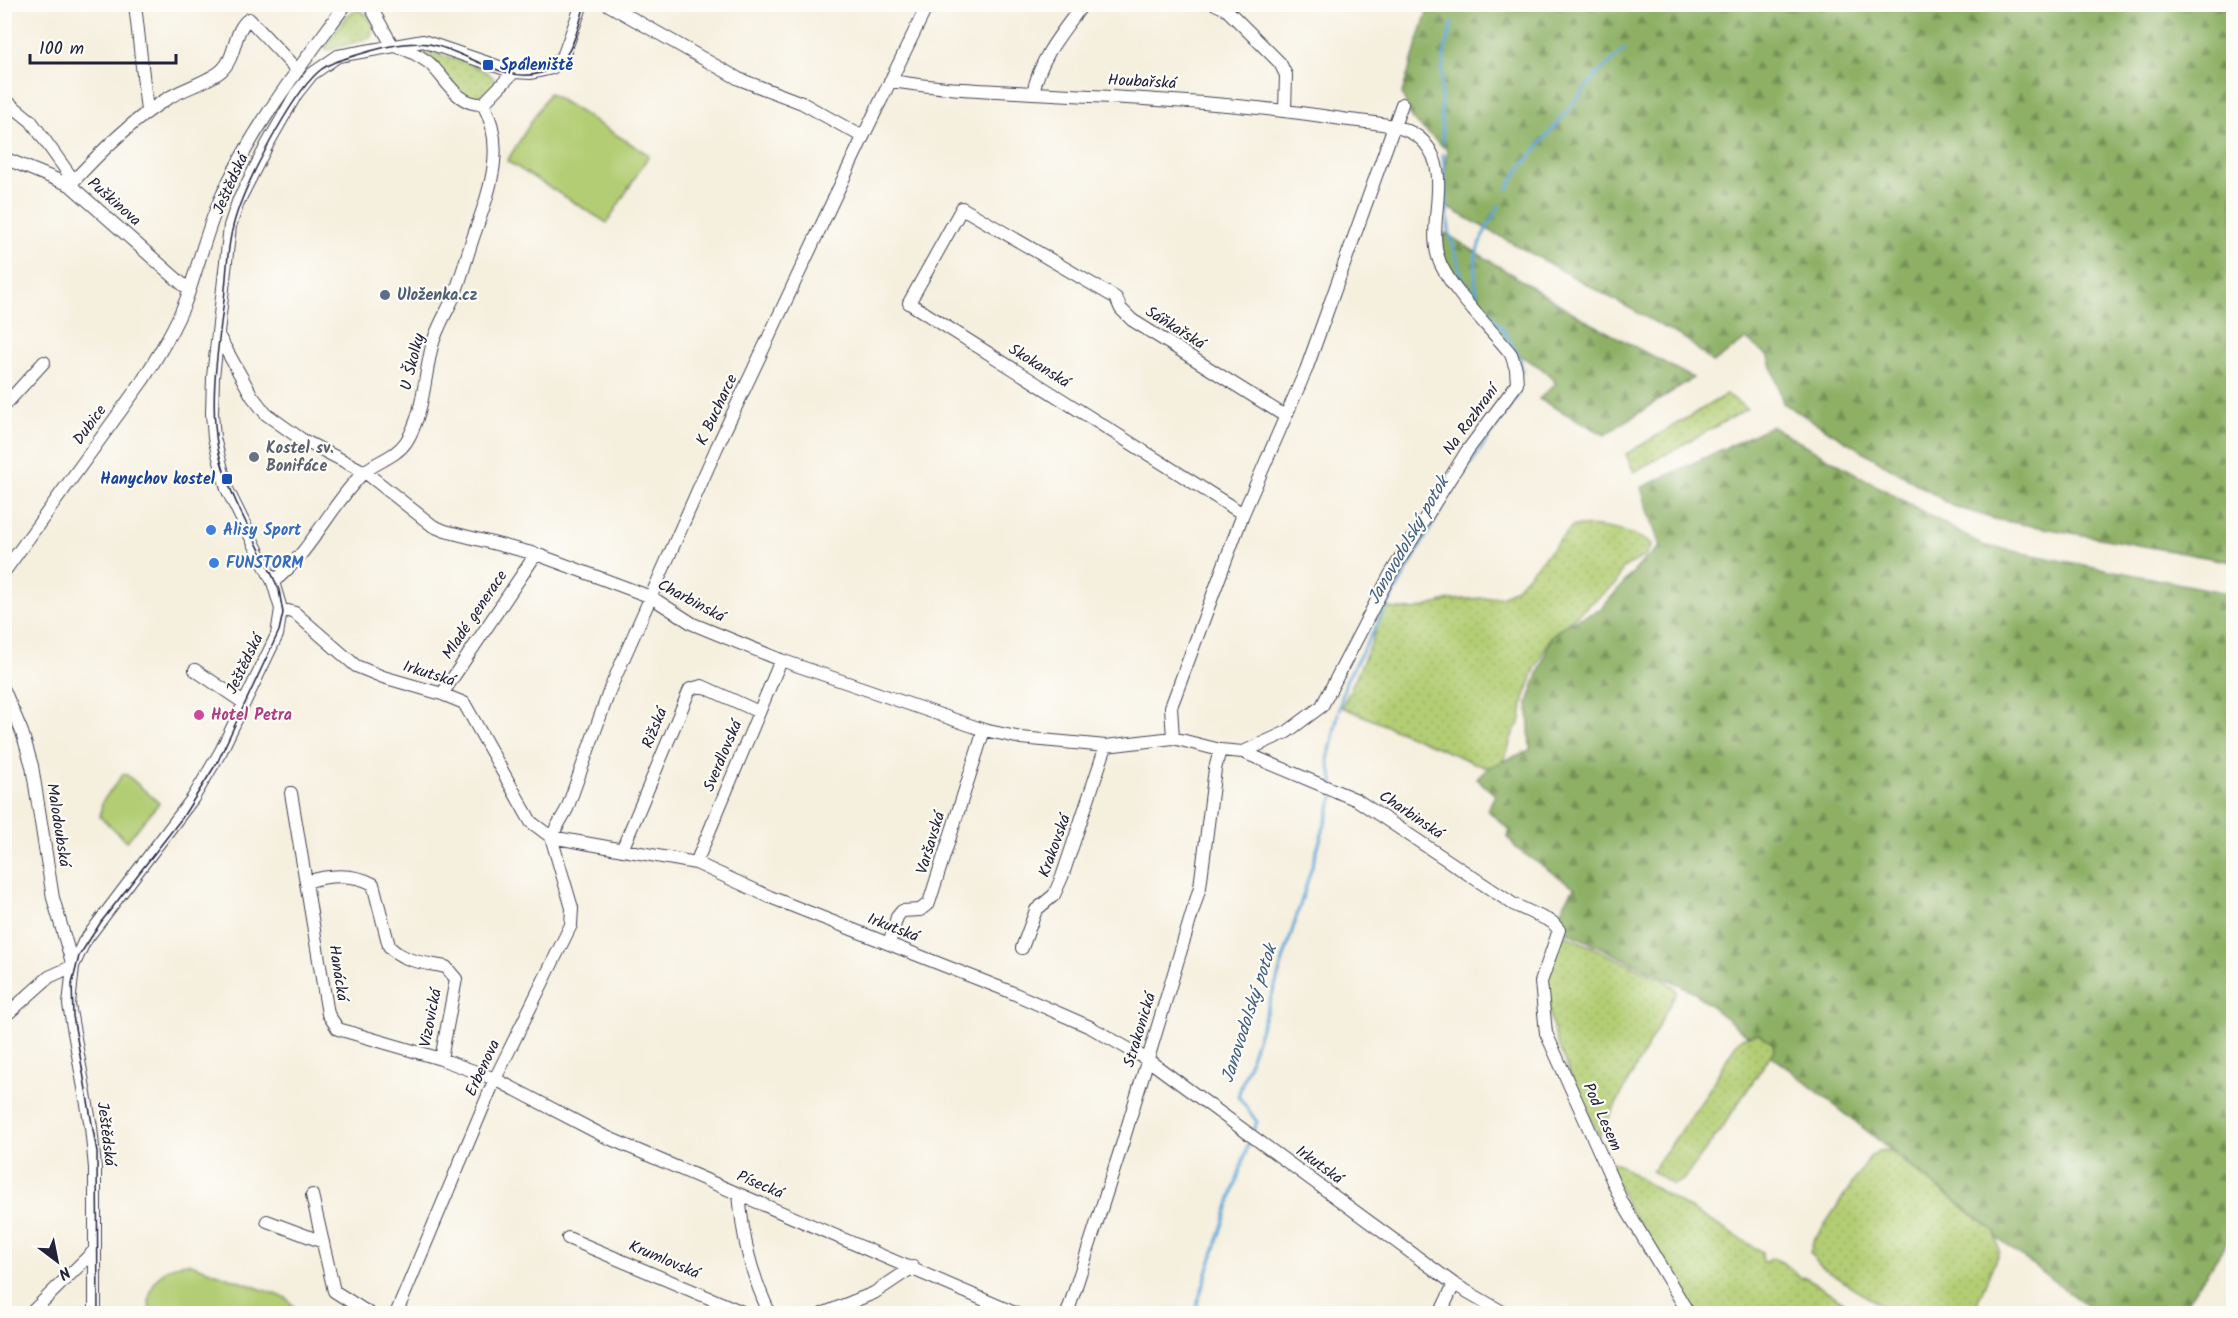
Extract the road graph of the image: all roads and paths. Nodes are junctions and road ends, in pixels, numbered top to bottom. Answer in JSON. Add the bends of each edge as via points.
{"nodes":[{"id":1,"x":135,"y":4,"type":"edge"},
{"id":2,"x":346,"y":4,"type":"edge"},
{"id":3,"x":369,"y":4,"type":"edge"},
{"id":4,"x":582,"y":4,"type":"edge"},
{"id":5,"x":607,"y":4,"type":"edge"},
{"id":6,"x":928,"y":4,"type":"edge"},
{"id":7,"x":1083,"y":4,"type":"edge"},
{"id":8,"x":1223,"y":6,"type":"edge"},
{"id":9,"x":392,"y":45,"type":"junction"},
{"id":10,"x":297,"y":70,"type":"junction"},
{"id":11,"x":514,"y":72,"type":"junction"},
{"id":12,"x":890,"y":81,"type":"junction"},
{"id":13,"x":1033,"y":93,"type":"junction"},
{"id":14,"x":4,"y":99,"type":"edge"},
{"id":15,"x":483,"y":104,"type":"junction"},
{"id":16,"x":1402,"y":104,"type":"dead end"},
{"id":17,"x":1285,"y":110,"type":"junction"},
{"id":18,"x":147,"y":111,"type":"junction"},
{"id":19,"x":1392,"y":127,"type":"junction"},
{"id":20,"x":863,"y":137,"type":"junction"},
{"id":21,"x":4,"y":158,"type":"edge"},
{"id":22,"x":72,"y":183,"type":"junction"},
{"id":23,"x":962,"y":208,"type":"joint"},
{"id":24,"x":189,"y":290,"type":"junction"},
{"id":25,"x":218,"y":335,"type":"junction"},
{"id":26,"x":44,"y":363,"type":"dead end"},
{"id":27,"x":4,"y":406,"type":"edge"},
{"id":28,"x":1285,"y":416,"type":"junction"},
{"id":29,"x":365,"y":472,"type":"junction"},
{"id":30,"x":1243,"y":514,"type":"junction"},
{"id":31,"x":536,"y":554,"type":"junction"},
{"id":32,"x":4,"y":572,"type":"edge"},
{"id":33,"x":273,"y":582,"type":"junction"},
{"id":34,"x":651,"y":597,"type":"junction"},
{"id":35,"x":281,"y":609,"type":"junction"},
{"id":36,"x":781,"y":660,"type":"junction"},
{"id":37,"x":195,"y":670,"type":"dead end"},
{"id":38,"x":4,"y":690,"type":"edge"},
{"id":39,"x":442,"y":694,"type":"junction"},
{"id":40,"x":244,"y":703,"type":"junction"},
{"id":41,"x":759,"y":712,"type":"junction"},
{"id":42,"x":984,"y":730,"type":"junction"},
{"id":43,"x":1173,"y":738,"type":"junction"},
{"id":44,"x":1106,"y":746,"type":"junction"},
{"id":45,"x":1220,"y":750,"type":"junction"},
{"id":46,"x":1243,"y":752,"type":"junction"},
{"id":47,"x":291,"y":793,"type":"dead end"},
{"id":48,"x":551,"y":837,"type":"junction"},
{"id":49,"x":622,"y":850,"type":"junction"},
{"id":50,"x":696,"y":863,"type":"junction"},
{"id":51,"x":307,"y":882,"type":"junction"},
{"id":52,"x":1552,"y":922,"type":"joint"},
{"id":53,"x":889,"y":944,"type":"junction"},
{"id":54,"x":1022,"y":948,"type":"dead end"},
{"id":55,"x":73,"y":966,"type":"junction"},
{"id":56,"x":4,"y":1017,"type":"edge"},
{"id":57,"x":441,"y":1059,"type":"junction"},
{"id":58,"x":1148,"y":1060,"type":"junction"},
{"id":59,"x":495,"y":1079,"type":"junction"},
{"id":60,"x":739,"y":1194,"type":"junction"},
{"id":61,"x":312,"y":1195,"type":"dead end"},
{"id":62,"x":267,"y":1221,"type":"dead end"},
{"id":63,"x":568,"y":1238,"type":"dead end"},
{"id":64,"x":323,"y":1242,"type":"junction"},
{"id":65,"x":95,"y":1250,"type":"junction"},
{"id":66,"x":913,"y":1267,"type":"junction"},
{"id":67,"x":1454,"y":1284,"type":"junction"},
{"id":68,"x":30,"y":1314,"type":"edge"},
{"id":69,"x":95,"y":1314,"type":"edge"},
{"id":70,"x":370,"y":1314,"type":"edge"},
{"id":71,"x":396,"y":1314,"type":"edge"},
{"id":72,"x":747,"y":1314,"type":"edge"},
{"id":73,"x":770,"y":1314,"type":"edge"},
{"id":74,"x":822,"y":1314,"type":"edge"},
{"id":75,"x":1017,"y":1314,"type":"edge"},
{"id":76,"x":1067,"y":1314,"type":"edge"},
{"id":77,"x":1440,"y":1314,"type":"edge"},
{"id":78,"x":1506,"y":1314,"type":"edge"},
{"id":79,"x":1689,"y":1314,"type":"edge"}],
"edges":[{"from":1,"to":18,"type":"street"},
{"from":2,"to":10,"type":"street","name":"Ještědská"},
{"from":3,"to":9,"type":"street"},
{"from":4,"to":11,"type":"street","via":[[564,54],[552,68]]},
{"from":5,"to":20,"type":"street","via":[[739,79],[802,104]]},
{"from":6,"to":12,"type":"street","name":"K Bucharce"},
{"from":7,"to":13,"type":"street","via":[[1038,69]]},
{"from":8,"to":17,"type":"street","via":[[1280,63],[1286,75]]},
{"from":9,"to":11,"type":"street","name":"Ještědská","via":[[423,41]]},
{"from":9,"to":15,"type":"street","via":[[412,51],[428,62],[455,94],[471,105]]},
{"from":9,"to":25,"type":"street","name":"Ještědská","via":[[338,56],[312,74],[296,94],[238,202],[230,226]]},
{"from":10,"to":18,"type":"street","via":[[249,19],[243,23],[230,62],[219,72],[183,88]]},
{"from":10,"to":24,"type":"street","name":"Ještědská","via":[[236,167]]},
{"from":11,"to":15,"type":"street"},
{"from":12,"to":13,"type":"street","name":"Houbařská"},
{"from":12,"to":20,"type":"street","name":"K Bucharce"},
{"from":13,"to":17,"type":"street","name":"Houbařská"},
{"from":14,"to":22,"type":"street","via":[[31,121]]},
{"from":15,"to":29,"type":"street","name":"U Školky","via":[[492,120],[495,143],[486,207],[432,344],[413,427],[393,456]]},
{"from":16,"to":19,"type":"street"},
{"from":17,"to":19,"type":"street","name":"Houbařská"},
{"from":18,"to":22,"type":"street"},
{"from":19,"to":28,"type":"street","via":[[1306,370]]},
{"from":19,"to":46,"type":"street","name":"Na Rozhraní","via":[[1413,132],[1434,154],[1440,263],[1451,282],[1511,354],[1517,384],[1467,451],[1390,575],[1322,706],[1287,732]]},
{"from":20,"to":34,"type":"street","name":"K Bucharce"},
{"from":21,"to":22,"type":"street","name":"Puškinova"},
{"from":22,"to":24,"type":"street","name":"Puškinova"},
{"from":23,"to":28,"type":"street","name":"Sáňkařská","via":[[1116,298],[1132,320]]},
{"from":23,"to":30,"type":"street","name":"Skokanská","via":[[909,303]]},
{"from":24,"to":32,"type":"street","name":"Dubice","via":[[174,328],[143,380]]},
{"from":25,"to":29,"type":"street","name":"Charbinská","via":[[266,414],[302,439]]},
{"from":25,"to":33,"type":"street","name":"Ještědská","via":[[213,376],[214,438],[227,489]]},
{"from":26,"to":27,"type":"street"},
{"from":28,"to":30,"type":"street"},
{"from":29,"to":31,"type":"street","name":"Charbinská","via":[[433,526]]},
{"from":29,"to":33,"type":"street","name":"U Školky","via":[[298,560]]},
{"from":30,"to":43,"type":"street","via":[[1171,707]]},
{"from":31,"to":34,"type":"street","name":"Charbinská"},
{"from":31,"to":39,"type":"street","name":"Mladé generace"},
{"from":33,"to":35,"type":"street","name":"Ještědská"},
{"from":34,"to":36,"type":"street","name":"Charbinská","via":[[693,624]]},
{"from":34,"to":48,"type":"street","name":"K Bucharce","via":[[610,689],[567,809]]},
{"from":35,"to":39,"type":"street","name":"Irkutská","via":[[296,613],[356,666]]},
{"from":35,"to":40,"type":"street","name":"Ještědská","via":[[277,635]]},
{"from":36,"to":41,"type":"street","name":"Sverdlovská"},
{"from":36,"to":42,"type":"street","name":"Charbinská"},
{"from":37,"to":40,"type":"street"},
{"from":38,"to":55,"type":"street","name":"Malodoubská","via":[[32,766],[53,898]]},
{"from":39,"to":48,"type":"street","name":"Irkutská","via":[[464,703],[531,822]]},
{"from":40,"to":55,"type":"street","name":"Ještědská","via":[[193,798],[84,942]]},
{"from":41,"to":49,"type":"street","name":"Rižská","via":[[702,686],[690,689]]},
{"from":41,"to":50,"type":"street","name":"Sverdlovská"},
{"from":42,"to":44,"type":"street","name":"Charbinská","via":[[1021,738]]},
{"from":42,"to":53,"type":"street","name":"Varšavská","via":[[929,903],[920,910],[902,911]]},
{"from":43,"to":44,"type":"street","name":"Charbinská"},
{"from":43,"to":45,"type":"street","name":"Charbinská"},
{"from":44,"to":54,"type":"street","name":"Krakovská","via":[[1062,877],[1054,895],[1036,910]]},
{"from":45,"to":46,"type":"street","name":"Na Rozhraní"},
{"from":45,"to":58,"type":"street","name":"Strakonická","via":[[1200,887]]},
{"from":46,"to":52,"type":"street","name":"Charbinská","via":[[1358,800],[1513,904]]},
{"from":47,"to":51,"type":"street","name":"Hanácká"},
{"from":48,"to":49,"type":"street","name":"Irkutská"},
{"from":48,"to":59,"type":"street","name":"Erbenova","via":[[572,908],[571,925]]},
{"from":49,"to":50,"type":"street","name":"Irkutská"},
{"from":50,"to":53,"type":"street","name":"Irkutská"},
{"from":51,"to":57,"type":"street","name":"Hanácká","via":[[328,1014],[338,1029]]},
{"from":51,"to":57,"type":"street","name":"Vizovická","via":[[328,875],[373,884],[389,946],[394,952],[451,970],[456,979]]},
{"from":52,"to":79,"type":"street","name":"Pod Lesem","via":[[1558,936],[1541,982],[1546,1033],[1622,1202]]},
{"from":53,"to":58,"type":"street","name":"Irkutská","via":[[1079,1022]]},
{"from":55,"to":56,"type":"street","via":[[49,977]]},
{"from":55,"to":65,"type":"street","name":"Ještědská","via":[[69,1005],[91,1127]]},
{"from":57,"to":59,"type":"street","name":"Hanácká"},
{"from":58,"to":67,"type":"street","name":"Irkutská"},
{"from":58,"to":76,"type":"street","name":"Strakonická"},
{"from":59,"to":60,"type":"street","name":"Písecká","via":[[604,1136]]},
{"from":59,"to":71,"type":"street","name":"Erbenova"},
{"from":60,"to":66,"type":"street","name":"Písecká"},
{"from":60,"to":73,"type":"street","via":[[746,1251],[754,1281]]},
{"from":61,"to":64,"type":"street"},
{"from":62,"to":64,"type":"street"},
{"from":63,"to":72,"type":"street","name":"Krumlovská"},
{"from":64,"to":70,"type":"street","via":[[334,1291]]},
{"from":65,"to":68,"type":"street"},
{"from":65,"to":69,"type":"street","name":"Ještědská"},
{"from":66,"to":74,"type":"street","via":[[874,1293]]},
{"from":66,"to":75,"type":"street","name":"Písecká"},
{"from":67,"to":77,"type":"street"},
{"from":67,"to":78,"type":"street","name":"Irkutská"}]}
